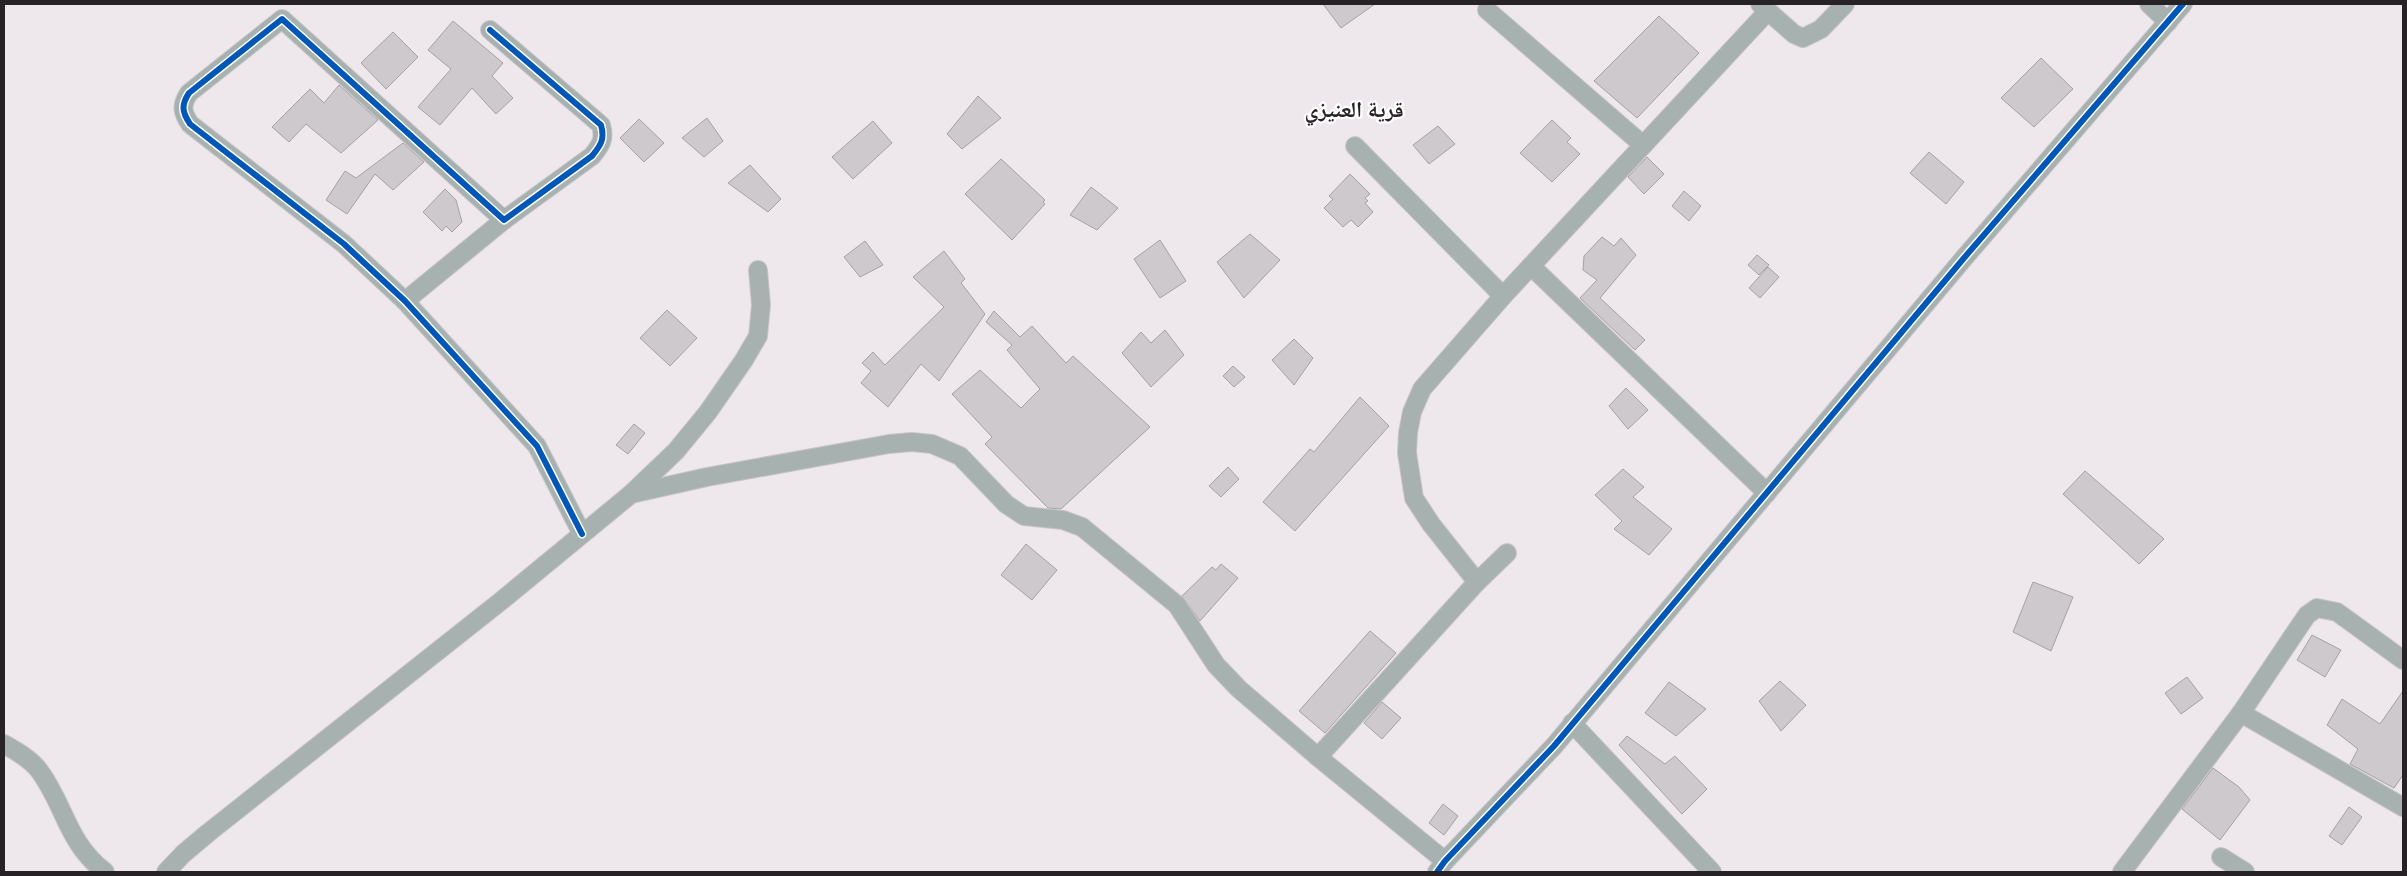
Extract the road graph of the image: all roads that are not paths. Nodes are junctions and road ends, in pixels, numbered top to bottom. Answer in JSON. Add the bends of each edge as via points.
{"nodes":[{"id":1,"x":1845,"y":4,"type":"edge"},
{"id":2,"x":2149,"y":4,"type":"edge"},
{"id":3,"x":2183,"y":4,"type":"edge"},
{"id":4,"x":1764,"y":7,"type":"edge"},
{"id":5,"x":1487,"y":10,"type":"dead end"},
{"id":6,"x":2168,"y":22,"type":"junction"},
{"id":7,"x":490,"y":30,"type":"dead end"},
{"id":8,"x":1643,"y":145,"type":"junction"},
{"id":9,"x":1355,"y":146,"type":"dead end"},
{"id":10,"x":504,"y":220,"type":"junction"},
{"id":11,"x":1531,"y":266,"type":"junction"},
{"id":12,"x":758,"y":270,"type":"dead end"},
{"id":13,"x":1503,"y":296,"type":"junction"},
{"id":14,"x":405,"y":301,"type":"junction"},
{"id":15,"x":1767,"y":493,"type":"junction"},
{"id":16,"x":631,"y":494,"type":"junction"},
{"id":17,"x":582,"y":534,"type":"junction"},
{"id":18,"x":1507,"y":552,"type":"dead end"},
{"id":19,"x":1477,"y":582,"type":"junction"},
{"id":20,"x":2403,"y":660,"type":"edge"},
{"id":21,"x":2241,"y":713,"type":"junction"},
{"id":22,"x":1572,"y":724,"type":"junction"},
{"id":23,"x":4,"y":744,"type":"edge"},
{"id":24,"x":1318,"y":758,"type":"junction"},
{"id":25,"x":2403,"y":807,"type":"edge"},
{"id":26,"x":2221,"y":857,"type":"dead end"},
{"id":27,"x":1441,"y":867,"type":"edge"},
{"id":28,"x":106,"y":872,"type":"edge"},
{"id":29,"x":166,"y":872,"type":"edge"},
{"id":30,"x":1712,"y":872,"type":"edge"},
{"id":31,"x":2122,"y":872,"type":"edge"},
{"id":32,"x":2245,"y":872,"type":"edge"}],
"edges":[{"from":1,"to":4,"type":"street","via":[[1821,29],[1803,38]]},
{"from":2,"to":6,"type":"street"},
{"from":3,"to":6,"type":"street"},
{"from":4,"to":8,"type":"street"},
{"from":5,"to":8,"type":"street"},
{"from":6,"to":15,"type":"street"},
{"from":7,"to":10,"type":"street","via":[[601,125],[604,135],[602,144],[592,156]]},
{"from":8,"to":11,"type":"street"},
{"from":9,"to":13,"type":"street"},
{"from":10,"to":14,"type":"street"},
{"from":10,"to":14,"type":"street","via":[[282,20],[189,93],[182,108],[190,124],[344,244]]},
{"from":11,"to":13,"type":"street"},
{"from":11,"to":15,"type":"street"},
{"from":12,"to":16,"type":"street","via":[[761,304],[758,336],[708,412],[676,451]]},
{"from":13,"to":19,"type":"street","via":[[1422,389],[1412,412],[1408,433],[1414,498]]},
{"from":14,"to":17,"type":"street","via":[[537,446]]},
{"from":15,"to":22,"type":"street"},
{"from":16,"to":17,"type":"street"},
{"from":16,"to":24,"type":"street","via":[[889,444],[932,444],[960,456],[1006,504],[1024,516],[1063,520],[1082,527],[1102,542],[1177,605],[1216,665]]},
{"from":17,"to":29,"type":"street","via":[[208,833]]},
{"from":18,"to":19,"type":"street"},
{"from":19,"to":24,"type":"street"},
{"from":20,"to":21,"type":"street","via":[[2337,612],[2317,608],[2307,615]]},
{"from":21,"to":25,"type":"street"},
{"from":21,"to":31,"type":"street"},
{"from":22,"to":27,"type":"street"},
{"from":22,"to":30,"type":"street"},
{"from":23,"to":28,"type":"street","via":[[37,768],[72,835],[96,865]]},
{"from":24,"to":27,"type":"street"},
{"from":26,"to":32,"type":"street"}]}
